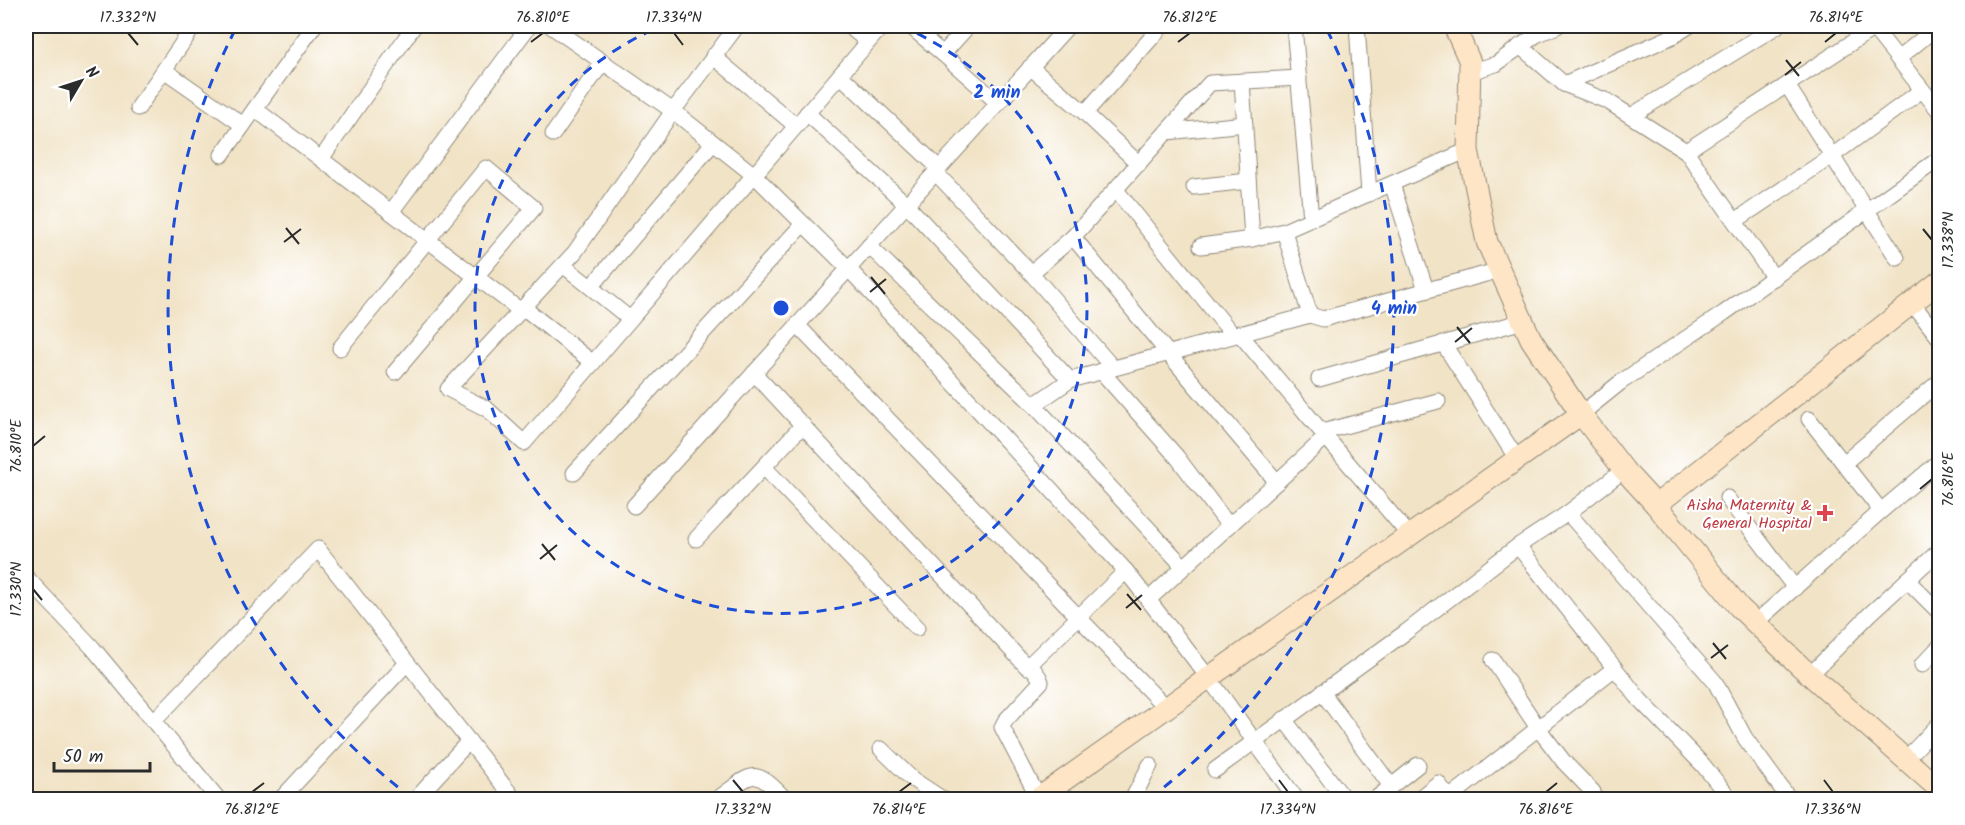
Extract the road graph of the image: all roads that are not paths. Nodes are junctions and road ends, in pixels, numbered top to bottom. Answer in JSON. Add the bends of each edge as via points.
{"nodes":[{"id":1,"x":194,"y":26,"type":"edge"},
{"id":2,"x":314,"y":26,"type":"edge"},
{"id":3,"x":414,"y":26,"type":"edge"},
{"id":4,"x":529,"y":26,"type":"edge"},
{"id":5,"x":551,"y":26,"type":"edge"},
{"id":6,"x":737,"y":26,"type":"edge"},
{"id":7,"x":849,"y":26,"type":"edge"},
{"id":8,"x":882,"y":26,"type":"edge"},
{"id":9,"x":910,"y":26,"type":"edge"},
{"id":10,"x":968,"y":26,"type":"edge"},
{"id":11,"x":1068,"y":26,"type":"edge"},
{"id":12,"x":1162,"y":26,"type":"edge"},
{"id":13,"x":1294,"y":26,"type":"edge"},
{"id":14,"x":1357,"y":26,"type":"edge"},
{"id":15,"x":1454,"y":26,"type":"edge"},
{"id":16,"x":1557,"y":26,"type":"edge"},
{"id":17,"x":1689,"y":26,"type":"edge"},
{"id":18,"x":1777,"y":26,"type":"edge"},
{"id":19,"x":1938,"y":26,"type":"edge"},
{"id":20,"x":1873,"y":27,"type":"edge"},
{"id":21,"x":868,"y":42,"type":"junction"},
{"id":22,"x":1520,"y":46,"type":"junction"},
{"id":23,"x":943,"y":54,"type":"junction"},
{"id":24,"x":713,"y":56,"type":"junction"},
{"id":25,"x":1898,"y":59,"type":"junction"},
{"id":26,"x":603,"y":62,"type":"junction"},
{"id":27,"x":1030,"y":68,"type":"junction"},
{"id":28,"x":164,"y":70,"type":"junction"},
{"id":29,"x":1470,"y":72,"type":"junction"},
{"id":30,"x":840,"y":75,"type":"junction"},
{"id":31,"x":1299,"y":78,"type":"junction"},
{"id":32,"x":1242,"y":81,"type":"junction"},
{"id":33,"x":1564,"y":84,"type":"junction"},
{"id":34,"x":1787,"y":84,"type":"junction"},
{"id":35,"x":1922,"y":90,"type":"junction"},
{"id":36,"x":998,"y":103,"type":"junction"},
{"id":37,"x":138,"y":108,"type":"dead end"},
{"id":38,"x":255,"y":109,"type":"junction"},
{"id":39,"x":673,"y":111,"type":"junction"},
{"id":40,"x":1940,"y":112,"type":"edge"},
{"id":41,"x":807,"y":113,"type":"junction"},
{"id":42,"x":1085,"y":113,"type":"junction"},
{"id":43,"x":1630,"y":116,"type":"junction"},
{"id":44,"x":1245,"y":124,"type":"junction"},
{"id":45,"x":243,"y":125,"type":"junction"},
{"id":46,"x":796,"y":126,"type":"junction"},
{"id":47,"x":1167,"y":132,"type":"junction"},
{"id":48,"x":553,"y":134,"type":"dead end"},
{"id":49,"x":713,"y":143,"type":"junction"},
{"id":50,"x":1468,"y":150,"type":"junction"},
{"id":51,"x":1686,"y":151,"type":"junction"},
{"id":52,"x":222,"y":155,"type":"dead end"},
{"id":53,"x":1832,"y":156,"type":"junction"},
{"id":54,"x":1940,"y":158,"type":"edge"},
{"id":55,"x":321,"y":159,"type":"junction"},
{"id":56,"x":1139,"y":164,"type":"junction"},
{"id":57,"x":937,"y":170,"type":"junction"},
{"id":58,"x":754,"y":175,"type":"junction"},
{"id":59,"x":1248,"y":181,"type":"junction"},
{"id":60,"x":1392,"y":184,"type":"junction"},
{"id":61,"x":1194,"y":187,"type":"dead end"},
{"id":62,"x":1116,"y":190,"type":"junction"},
{"id":63,"x":1369,"y":194,"type":"junction"},
{"id":64,"x":906,"y":204,"type":"junction"},
{"id":65,"x":1866,"y":211,"type":"junction"},
{"id":66,"x":391,"y":212,"type":"junction"},
{"id":67,"x":1311,"y":219,"type":"junction"},
{"id":68,"x":1735,"y":221,"type":"junction"},
{"id":69,"x":803,"y":224,"type":"junction"},
{"id":70,"x":1284,"y":231,"type":"junction"},
{"id":71,"x":1073,"y":237,"type":"junction"},
{"id":72,"x":426,"y":239,"type":"junction"},
{"id":73,"x":1252,"y":239,"type":"junction"},
{"id":74,"x":868,"y":246,"type":"junction"},
{"id":75,"x":1201,"y":246,"type":"dead end"},
{"id":76,"x":1897,"y":258,"type":"dead end"},
{"id":77,"x":563,"y":266,"type":"junction"},
{"id":78,"x":848,"y":268,"type":"junction"},
{"id":79,"x":1500,"y":270,"type":"junction"},
{"id":80,"x":1031,"y":273,"type":"junction"},
{"id":81,"x":476,"y":276,"type":"junction"},
{"id":82,"x":1774,"y":278,"type":"junction"},
{"id":83,"x":1940,"y":281,"type":"edge"},
{"id":84,"x":591,"y":287,"type":"junction"},
{"id":85,"x":1426,"y":291,"type":"junction"},
{"id":86,"x":1912,"y":303,"type":"junction"},
{"id":87,"x":522,"y":309,"type":"junction"},
{"id":88,"x":1310,"y":315,"type":"junction"},
{"id":89,"x":630,"y":319,"type":"junction"},
{"id":90,"x":1523,"y":321,"type":"junction"},
{"id":91,"x":797,"y":325,"type":"junction"},
{"id":92,"x":1236,"y":334,"type":"junction"},
{"id":93,"x":1940,"y":339,"type":"edge"},
{"id":94,"x":1443,"y":344,"type":"junction"},
{"id":95,"x":340,"y":348,"type":"dead end"},
{"id":96,"x":1168,"y":352,"type":"junction"},
{"id":97,"x":593,"y":363,"type":"junction"},
{"id":98,"x":1107,"y":369,"type":"junction"},
{"id":99,"x":395,"y":372,"type":"dead end"},
{"id":100,"x":754,"y":373,"type":"junction"},
{"id":101,"x":1319,"y":379,"type":"dead end"},
{"id":102,"x":1070,"y":380,"type":"junction"},
{"id":103,"x":1940,"y":381,"type":"edge"},
{"id":104,"x":1438,"y":401,"type":"dead end"},
{"id":105,"x":1034,"y":405,"type":"junction"},
{"id":106,"x":1581,"y":414,"type":"junction"},
{"id":107,"x":1809,"y":419,"type":"dead end"},
{"id":108,"x":803,"y":426,"type":"junction"},
{"id":109,"x":1324,"y":435,"type":"junction"},
{"id":110,"x":1517,"y":459,"type":"junction"},
{"id":111,"x":1940,"y":461,"type":"edge"},
{"id":112,"x":1844,"y":464,"type":"junction"},
{"id":113,"x":764,"y":467,"type":"junction"},
{"id":114,"x":1624,"y":470,"type":"junction"},
{"id":115,"x":574,"y":473,"type":"dead end"},
{"id":116,"x":1277,"y":482,"type":"junction"},
{"id":117,"x":1727,"y":498,"type":"dead end"},
{"id":118,"x":1656,"y":505,"type":"junction"},
{"id":119,"x":634,"y":506,"type":"dead end"},
{"id":120,"x":1881,"y":511,"type":"junction"},
{"id":121,"x":1568,"y":513,"type":"junction"},
{"id":122,"x":1229,"y":526,"type":"junction"},
{"id":123,"x":1410,"y":536,"type":"junction"},
{"id":124,"x":696,"y":539,"type":"dead end"},
{"id":125,"x":1518,"y":546,"type":"junction"},
{"id":126,"x":1940,"y":550,"type":"edge"},
{"id":127,"x":1184,"y":567,"type":"junction"},
{"id":128,"x":1126,"y":571,"type":"junction"},
{"id":129,"x":26,"y":576,"type":"edge"},
{"id":130,"x":1907,"y":580,"type":"junction"},
{"id":131,"x":1795,"y":588,"type":"junction"},
{"id":132,"x":1148,"y":600,"type":"junction"},
{"id":133,"x":1940,"y":613,"type":"edge"},
{"id":134,"x":1078,"y":617,"type":"junction"},
{"id":135,"x":1755,"y":623,"type":"junction"},
{"id":136,"x":917,"y":628,"type":"dead end"},
{"id":137,"x":1940,"y":646,"type":"edge"},
{"id":138,"x":1493,"y":660,"type":"dead end"},
{"id":139,"x":407,"y":663,"type":"junction"},
{"id":140,"x":1030,"y":664,"type":"junction"},
{"id":141,"x":1922,"y":665,"type":"dead end"},
{"id":142,"x":1615,"y":668,"type":"junction"},
{"id":143,"x":1811,"y":674,"type":"junction"},
{"id":144,"x":1208,"y":677,"type":"junction"},
{"id":145,"x":1322,"y":692,"type":"junction"},
{"id":146,"x":1166,"y":708,"type":"junction"},
{"id":147,"x":1284,"y":719,"type":"junction"},
{"id":148,"x":154,"y":721,"type":"junction"},
{"id":149,"x":1940,"y":723,"type":"edge"},
{"id":150,"x":1538,"y":728,"type":"junction"},
{"id":151,"x":1254,"y":740,"type":"junction"},
{"id":152,"x":469,"y":741,"type":"junction"},
{"id":153,"x":881,"y":750,"type":"dead end"},
{"id":154,"x":1905,"y":760,"type":"junction"},
{"id":155,"x":1150,"y":765,"type":"dead end"},
{"id":156,"x":1418,"y":765,"type":"dead end"},
{"id":157,"x":1215,"y":770,"type":"dead end"},
{"id":158,"x":1391,"y":786,"type":"junction"},
{"id":159,"x":1940,"y":790,"type":"edge"},
{"id":160,"x":1593,"y":792,"type":"dead end"},
{"id":161,"x":1037,"y":799,"type":"edge"},
{"id":162,"x":219,"y":800,"type":"edge"},
{"id":163,"x":279,"y":800,"type":"edge"},
{"id":164,"x":415,"y":800,"type":"edge"},
{"id":165,"x":514,"y":800,"type":"edge"},
{"id":166,"x":716,"y":800,"type":"edge"},
{"id":167,"x":786,"y":800,"type":"edge"},
{"id":168,"x":944,"y":800,"type":"edge"},
{"id":169,"x":1132,"y":800,"type":"edge"},
{"id":170,"x":1297,"y":800,"type":"edge"},
{"id":171,"x":1345,"y":800,"type":"edge"},
{"id":172,"x":1374,"y":800,"type":"edge"},
{"id":173,"x":1417,"y":800,"type":"edge"},
{"id":174,"x":1731,"y":800,"type":"edge"},
{"id":175,"x":1790,"y":800,"type":"edge"}],
"edges":[{"from":1,"to":28,"type":"street"},
{"from":2,"to":38,"type":"street"},
{"from":3,"to":55,"type":"street"},
{"from":4,"to":66,"type":"street"},
{"from":5,"to":26,"type":"street"},
{"from":6,"to":24,"type":"street"},
{"from":7,"to":21,"type":"street"},
{"from":8,"to":21,"type":"street"},
{"from":9,"to":23,"type":"street"},
{"from":10,"to":23,"type":"street"},
{"from":11,"to":27,"type":"street"},
{"from":12,"to":42,"type":"street"},
{"from":13,"to":31,"type":"street"},
{"from":14,"to":63,"type":"street"},
{"from":15,"to":29,"type":"street","via":[[1470,62]]},
{"from":16,"to":22,"type":"street"},
{"from":17,"to":33,"type":"street"},
{"from":18,"to":43,"type":"street"},
{"from":19,"to":25,"type":"street"},
{"from":20,"to":25,"type":"street"},
{"from":20,"to":34,"type":"street"},
{"from":21,"to":30,"type":"street"},
{"from":22,"to":29,"type":"street","via":[[1496,64]]},
{"from":22,"to":33,"type":"street"},
{"from":23,"to":36,"type":"street"},
{"from":24,"to":39,"type":"street"},
{"from":24,"to":46,"type":"street"},
{"from":25,"to":35,"type":"street"},
{"from":26,"to":39,"type":"street"},
{"from":26,"to":48,"type":"street"},
{"from":27,"to":36,"type":"street"},
{"from":27,"to":42,"type":"street"},
{"from":28,"to":37,"type":"street"},
{"from":28,"to":45,"type":"street"},
{"from":29,"to":50,"type":"street"},
{"from":30,"to":41,"type":"street"},
{"from":30,"to":57,"type":"street"},
{"from":31,"to":32,"type":"street"},
{"from":31,"to":67,"type":"street"},
{"from":32,"to":44,"type":"street"},
{"from":32,"to":47,"type":"street","via":[[1210,83]]},
{"from":33,"to":43,"type":"street","via":[[1607,101]]},
{"from":34,"to":51,"type":"street"},
{"from":34,"to":53,"type":"street"},
{"from":35,"to":40,"type":"street"},
{"from":35,"to":53,"type":"street"},
{"from":36,"to":57,"type":"street"},
{"from":38,"to":45,"type":"street"},
{"from":38,"to":55,"type":"street"},
{"from":39,"to":49,"type":"street"},
{"from":39,"to":77,"type":"street"},
{"from":41,"to":46,"type":"street"},
{"from":41,"to":64,"type":"street"},
{"from":42,"to":56,"type":"street"},
{"from":43,"to":51,"type":"street"},
{"from":44,"to":47,"type":"street"},
{"from":44,"to":59,"type":"street"},
{"from":45,"to":52,"type":"street"},
{"from":46,"to":58,"type":"street"},
{"from":47,"to":56,"type":"street"},
{"from":49,"to":58,"type":"street"},
{"from":49,"to":84,"type":"street"},
{"from":50,"to":60,"type":"street"},
{"from":50,"to":79,"type":"street","via":[[1487,242]]},
{"from":51,"to":68,"type":"street"},
{"from":53,"to":65,"type":"street"},
{"from":53,"to":68,"type":"street"},
{"from":54,"to":65,"type":"street"},
{"from":55,"to":66,"type":"street"},
{"from":56,"to":62,"type":"street"},
{"from":57,"to":64,"type":"street"},
{"from":57,"to":80,"type":"street"},
{"from":58,"to":69,"type":"street"},
{"from":58,"to":89,"type":"street"},
{"from":59,"to":61,"type":"street"},
{"from":59,"to":73,"type":"street"},
{"from":60,"to":63,"type":"street"},
{"from":60,"to":85,"type":"street"},
{"from":62,"to":71,"type":"street"},
{"from":62,"to":92,"type":"street"},
{"from":63,"to":67,"type":"street"},
{"from":64,"to":74,"type":"street"},
{"from":64,"to":102,"type":"street"},
{"from":65,"to":76,"type":"street"},
{"from":65,"to":82,"type":"street"},
{"from":66,"to":72,"type":"street"},
{"from":67,"to":70,"type":"street"},
{"from":68,"to":82,"type":"street"},
{"from":69,"to":78,"type":"street"},
{"from":69,"to":115,"type":"street"},
{"from":70,"to":73,"type":"street"},
{"from":70,"to":88,"type":"street"},
{"from":71,"to":80,"type":"street"},
{"from":71,"to":96,"type":"street"},
{"from":72,"to":81,"type":"street"},
{"from":72,"to":81,"type":"street","via":[[486,168],[534,208]]},
{"from":72,"to":95,"type":"street"},
{"from":73,"to":75,"type":"street"},
{"from":74,"to":78,"type":"street"},
{"from":74,"to":105,"type":"street"},
{"from":77,"to":84,"type":"street"},
{"from":77,"to":87,"type":"street"},
{"from":78,"to":91,"type":"street"},
{"from":78,"to":128,"type":"street"},
{"from":79,"to":85,"type":"street"},
{"from":79,"to":90,"type":"street"},
{"from":80,"to":98,"type":"street"},
{"from":81,"to":87,"type":"street"},
{"from":81,"to":99,"type":"street"},
{"from":82,"to":106,"type":"street","via":[[1621,382]]},
{"from":83,"to":86,"type":"street"},
{"from":84,"to":89,"type":"street"},
{"from":85,"to":88,"type":"street","via":[[1323,319]]},
{"from":86,"to":93,"type":"street"},
{"from":86,"to":118,"type":"street"},
{"from":87,"to":97,"type":"street"},
{"from":87,"to":97,"type":"street","via":[[448,389],[488,409],[524,443]]},
{"from":88,"to":92,"type":"street"},
{"from":89,"to":97,"type":"street"},
{"from":90,"to":94,"type":"street"},
{"from":90,"to":106,"type":"street"},
{"from":91,"to":100,"type":"street"},
{"from":91,"to":134,"type":"street"},
{"from":92,"to":96,"type":"street"},
{"from":92,"to":109,"type":"street"},
{"from":94,"to":101,"type":"street"},
{"from":94,"to":110,"type":"street"},
{"from":96,"to":98,"type":"street"},
{"from":96,"to":116,"type":"street"},
{"from":98,"to":102,"type":"street"},
{"from":98,"to":122,"type":"street"},
{"from":100,"to":108,"type":"street"},
{"from":100,"to":119,"type":"street"},
{"from":102,"to":105,"type":"street"},
{"from":103,"to":112,"type":"street"},
{"from":104,"to":109,"type":"street"},
{"from":105,"to":127,"type":"street"},
{"from":106,"to":110,"type":"street"},
{"from":106,"to":114,"type":"street"},
{"from":107,"to":112,"type":"street"},
{"from":108,"to":113,"type":"street"},
{"from":108,"to":140,"type":"street","via":[[1027,667]]},
{"from":109,"to":116,"type":"street"},
{"from":109,"to":123,"type":"street"},
{"from":110,"to":123,"type":"street"},
{"from":111,"to":120,"type":"street"},
{"from":112,"to":120,"type":"street"},
{"from":113,"to":124,"type":"street"},
{"from":113,"to":136,"type":"street"},
{"from":114,"to":118,"type":"street"},
{"from":114,"to":121,"type":"street"},
{"from":116,"to":122,"type":"street"},
{"from":117,"to":131,"type":"street"},
{"from":118,"to":135,"type":"street"},
{"from":120,"to":131,"type":"street"},
{"from":121,"to":125,"type":"street"},
{"from":121,"to":175,"type":"street","via":[[1715,682],[1751,748]]},
{"from":122,"to":127,"type":"street"},
{"from":123,"to":144,"type":"street"},
{"from":125,"to":142,"type":"street"},
{"from":125,"to":145,"type":"street"},
{"from":126,"to":130,"type":"street"},
{"from":127,"to":132,"type":"street"},
{"from":128,"to":132,"type":"street"},
{"from":128,"to":134,"type":"street"},
{"from":129,"to":148,"type":"street"},
{"from":130,"to":133,"type":"street"},
{"from":130,"to":143,"type":"street"},
{"from":131,"to":135,"type":"street"},
{"from":132,"to":144,"type":"street"},
{"from":134,"to":140,"type":"street"},
{"from":134,"to":146,"type":"street"},
{"from":135,"to":143,"type":"street"},
{"from":137,"to":141,"type":"street"},
{"from":138,"to":150,"type":"street"},
{"from":139,"to":148,"type":"street","via":[[318,549]]},
{"from":139,"to":152,"type":"street"},
{"from":139,"to":163,"type":"street"},
{"from":140,"to":161,"type":"street","via":[[1041,682],[1002,727]]},
{"from":142,"to":150,"type":"street"},
{"from":142,"to":174,"type":"street"},
{"from":143,"to":154,"type":"street"},
{"from":144,"to":146,"type":"street"},
{"from":144,"to":151,"type":"street"},
{"from":145,"to":147,"type":"street"},
{"from":145,"to":158,"type":"street"},
{"from":146,"to":161,"type":"street"},
{"from":147,"to":151,"type":"street"},
{"from":147,"to":171,"type":"street"},
{"from":148,"to":162,"type":"street"},
{"from":149,"to":154,"type":"street"},
{"from":150,"to":160,"type":"street"},
{"from":150,"to":173,"type":"street","via":[[1449,798],[1438,783]]},
{"from":151,"to":157,"type":"street"},
{"from":151,"to":170,"type":"street"},
{"from":152,"to":164,"type":"street"},
{"from":152,"to":165,"type":"street"},
{"from":153,"to":168,"type":"street"},
{"from":154,"to":159,"type":"street"},
{"from":155,"to":169,"type":"street"},
{"from":156,"to":158,"type":"street"},
{"from":158,"to":172,"type":"street"},
{"from":166,"to":167,"type":"street","via":[[747,777],[757,776],[767,780]]}]}
